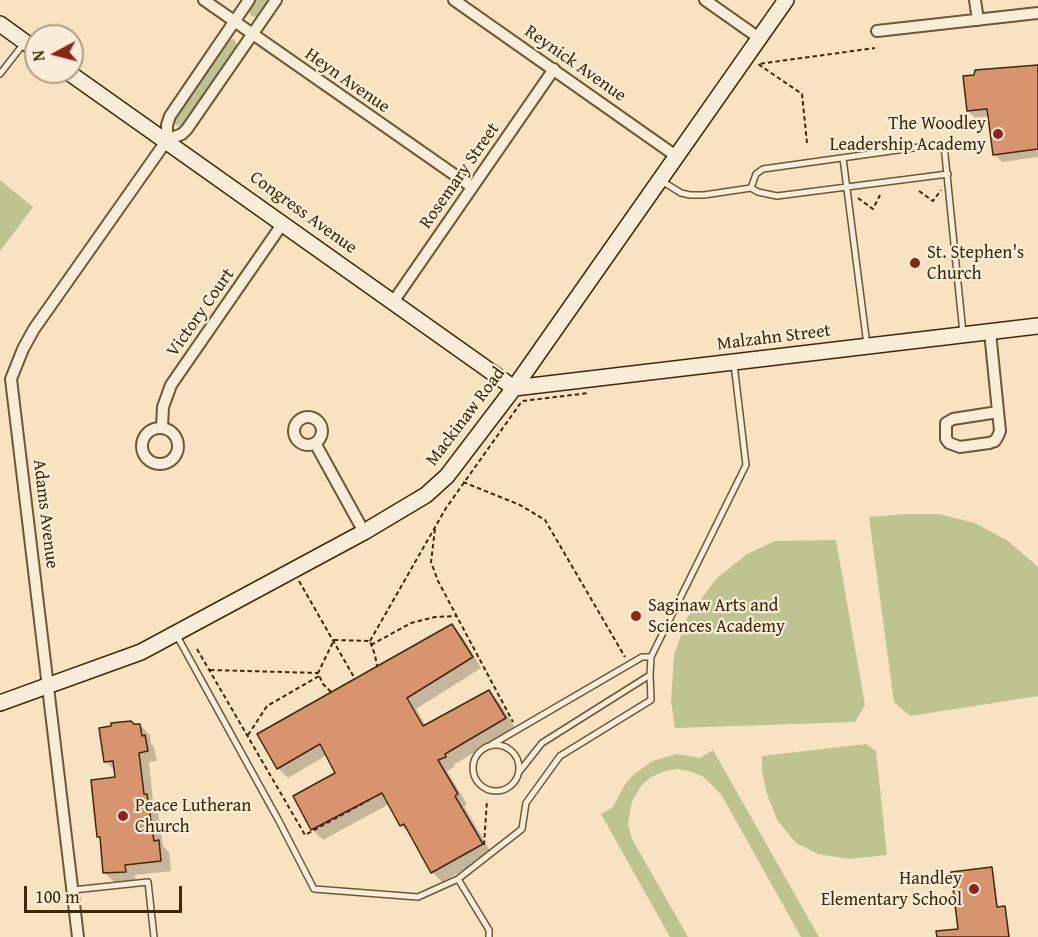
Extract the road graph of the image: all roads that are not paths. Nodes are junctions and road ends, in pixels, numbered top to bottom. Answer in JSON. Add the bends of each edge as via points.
{"nodes":[{"id":1,"x":204,"y":0,"type":"edge"},
{"id":2,"x":249,"y":0,"type":"edge"},
{"id":3,"x":276,"y":0,"type":"edge"},
{"id":4,"x":454,"y":0,"type":"edge"},
{"id":5,"x":705,"y":0,"type":"edge"},
{"id":6,"x":786,"y":0,"type":"edge"},
{"id":7,"x":975,"y":0,"type":"edge"},
{"id":8,"x":1038,"y":13,"type":"edge"},
{"id":9,"x":978,"y":20,"type":"junction"},
{"id":10,"x":234,"y":21,"type":"junction"},
{"id":11,"x":0,"y":24,"type":"edge"},
{"id":12,"x":877,"y":32,"type":"dead end"},
{"id":13,"x":252,"y":34,"type":"junction"},
{"id":14,"x":759,"y":38,"type":"junction"},
{"id":15,"x":24,"y":42,"type":"edge"},
{"id":16,"x":24,"y":52,"type":"edge"},
{"id":17,"x":554,"y":69,"type":"junction"},
{"id":18,"x":0,"y":74,"type":"edge"},
{"id":19,"x":84,"y":83,"type":"edge"},
{"id":20,"x":167,"y":140,"type":"junction"},
{"id":21,"x":676,"y":156,"type":"junction"},
{"id":22,"x":843,"y":158,"type":"junction"},
{"id":23,"x":948,"y":174,"type":"junction"},
{"id":24,"x":660,"y":179,"type":"junction"},
{"id":25,"x":472,"y":188,"type":"junction"},
{"id":26,"x":751,"y":188,"type":"junction"},
{"id":27,"x":846,"y":188,"type":"junction"},
{"id":28,"x":283,"y":223,"type":"junction"},
{"id":29,"x":393,"y":302,"type":"junction"},
{"id":30,"x":1038,"y":326,"type":"edge"},
{"id":31,"x":990,"y":332,"type":"junction"},
{"id":32,"x":963,"y":335,"type":"junction"},
{"id":33,"x":867,"y":347,"type":"junction"},
{"id":34,"x":734,"y":363,"type":"junction"},
{"id":35,"x":6,"y":380,"type":"edge"},
{"id":36,"x":514,"y":388,"type":"junction"},
{"id":37,"x":998,"y":412,"type":"junction"},
{"id":38,"x":162,"y":428,"type":"dead end"},
{"id":39,"x":315,"y":443,"type":"dead end"},
{"id":40,"x":364,"y":532,"type":"junction"},
{"id":41,"x":176,"y":634,"type":"junction"},
{"id":42,"x":651,"y":657,"type":"junction"},
{"id":43,"x":650,"y":675,"type":"junction"},
{"id":44,"x":50,"y":686,"type":"junction"},
{"id":45,"x":0,"y":703,"type":"edge"},
{"id":46,"x":491,"y":745,"type":"junction"},
{"id":47,"x":519,"y":772,"type":"junction"},
{"id":48,"x":458,"y":879,"type":"junction"},
{"id":49,"x":73,"y":890,"type":"junction"},
{"id":50,"x":78,"y":937,"type":"edge"},
{"id":51,"x":154,"y":937,"type":"edge"},
{"id":52,"x":489,"y":937,"type":"edge"}],
"edges":[{"from":1,"to":10,"type":"street","name":"Heyn Avenue"},
{"from":2,"to":10,"type":"street"},
{"from":3,"to":13,"type":"street"},
{"from":4,"to":17,"type":"street","name":"Reynick Avenue"},
{"from":5,"to":14,"type":"street"},
{"from":6,"to":14,"type":"street","name":"Mackinaw Road"},
{"from":7,"to":9,"type":"street"},
{"from":8,"to":9,"type":"street"},
{"from":9,"to":12,"type":"street"},
{"from":10,"to":13,"type":"street","name":"Heyn Avenue"},
{"from":10,"to":20,"type":"street","via":[[170,116]]},
{"from":11,"to":15,"type":"street"},
{"from":13,"to":20,"type":"street","via":[[187,129]]},
{"from":13,"to":25,"type":"street","name":"Heyn Avenue"},
{"from":14,"to":21,"type":"street","name":"Mackinaw Road"},
{"from":16,"to":18,"type":"lane"},
{"from":17,"to":21,"type":"street","name":"Reynick Avenue"},
{"from":17,"to":25,"type":"street","name":"Rosemary Street"},
{"from":19,"to":20,"type":"street","name":"Congress Avenue"},
{"from":20,"to":28,"type":"street","name":"Congress Avenue"},
{"from":20,"to":35,"type":"street","name":"Adams Avenue","via":[[34,329]]},
{"from":21,"to":24,"type":"street","name":"Mackinaw Road"},
{"from":22,"to":23,"type":"lane","via":[[941,144],[946,148]]},
{"from":22,"to":26,"type":"lane","via":[[763,169],[756,174]]},
{"from":22,"to":27,"type":"lane"},
{"from":23,"to":27,"type":"lane"},
{"from":23,"to":32,"type":"lane"},
{"from":24,"to":26,"type":"lane","via":[[681,193],[695,196]]},
{"from":24,"to":36,"type":"street","name":"Mackinaw Road"},
{"from":25,"to":29,"type":"street","name":"Rosemary Street"},
{"from":26,"to":27,"type":"lane","via":[[777,196]]},
{"from":27,"to":33,"type":"lane"},
{"from":28,"to":29,"type":"street","name":"Congress Avenue"},
{"from":28,"to":38,"type":"street","name":"Victory Court","via":[[171,385]]},
{"from":29,"to":36,"type":"street","name":"Congress Avenue"},
{"from":30,"to":31,"type":"street","name":"Malzahn Street"},
{"from":31,"to":32,"type":"street","name":"Malzahn Street"},
{"from":31,"to":37,"type":"street"},
{"from":32,"to":33,"type":"street","name":"Malzahn Street"},
{"from":33,"to":34,"type":"street","name":"Malzahn Street"},
{"from":34,"to":36,"type":"street","name":"Malzahn Street"},
{"from":34,"to":42,"type":"lane","via":[[746,465]]},
{"from":35,"to":44,"type":"street","name":"Adams Avenue"},
{"from":36,"to":40,"type":"street","name":"Mackinaw Road","via":[[447,476],[426,495]]},
{"from":37,"to":37,"type":"street","via":[[1000,431],[995,441],[955,446],[949,443],[946,423],[953,418]]},
{"from":39,"to":40,"type":"street"},
{"from":40,"to":41,"type":"street","name":"Mackinaw Road"},
{"from":41,"to":44,"type":"street","name":"Mackinaw Road","via":[[141,652]]},
{"from":41,"to":48,"type":"lane","via":[[314,889],[418,897]]},
{"from":42,"to":43,"type":"lane"},
{"from":42,"to":46,"type":"lane","via":[[642,657]]},
{"from":43,"to":47,"type":"lane","via":[[542,743]]},
{"from":43,"to":48,"type":"lane","via":[[651,700],[560,756],[526,804],[522,829]]},
{"from":44,"to":45,"type":"street","name":"Mackinaw Road"},
{"from":44,"to":49,"type":"street","name":"Adams Avenue"},
{"from":46,"to":47,"type":"lane","via":[[512,751]]},
{"from":46,"to":47,"type":"lane","via":[[478,753],[473,767],[476,781],[482,787],[497,792],[505,790],[517,780]]},
{"from":48,"to":52,"type":"lane","via":[[489,930]]},
{"from":49,"to":50,"type":"street","name":"Adams Avenue"},
{"from":49,"to":51,"type":"lane","via":[[148,882]]}]}
